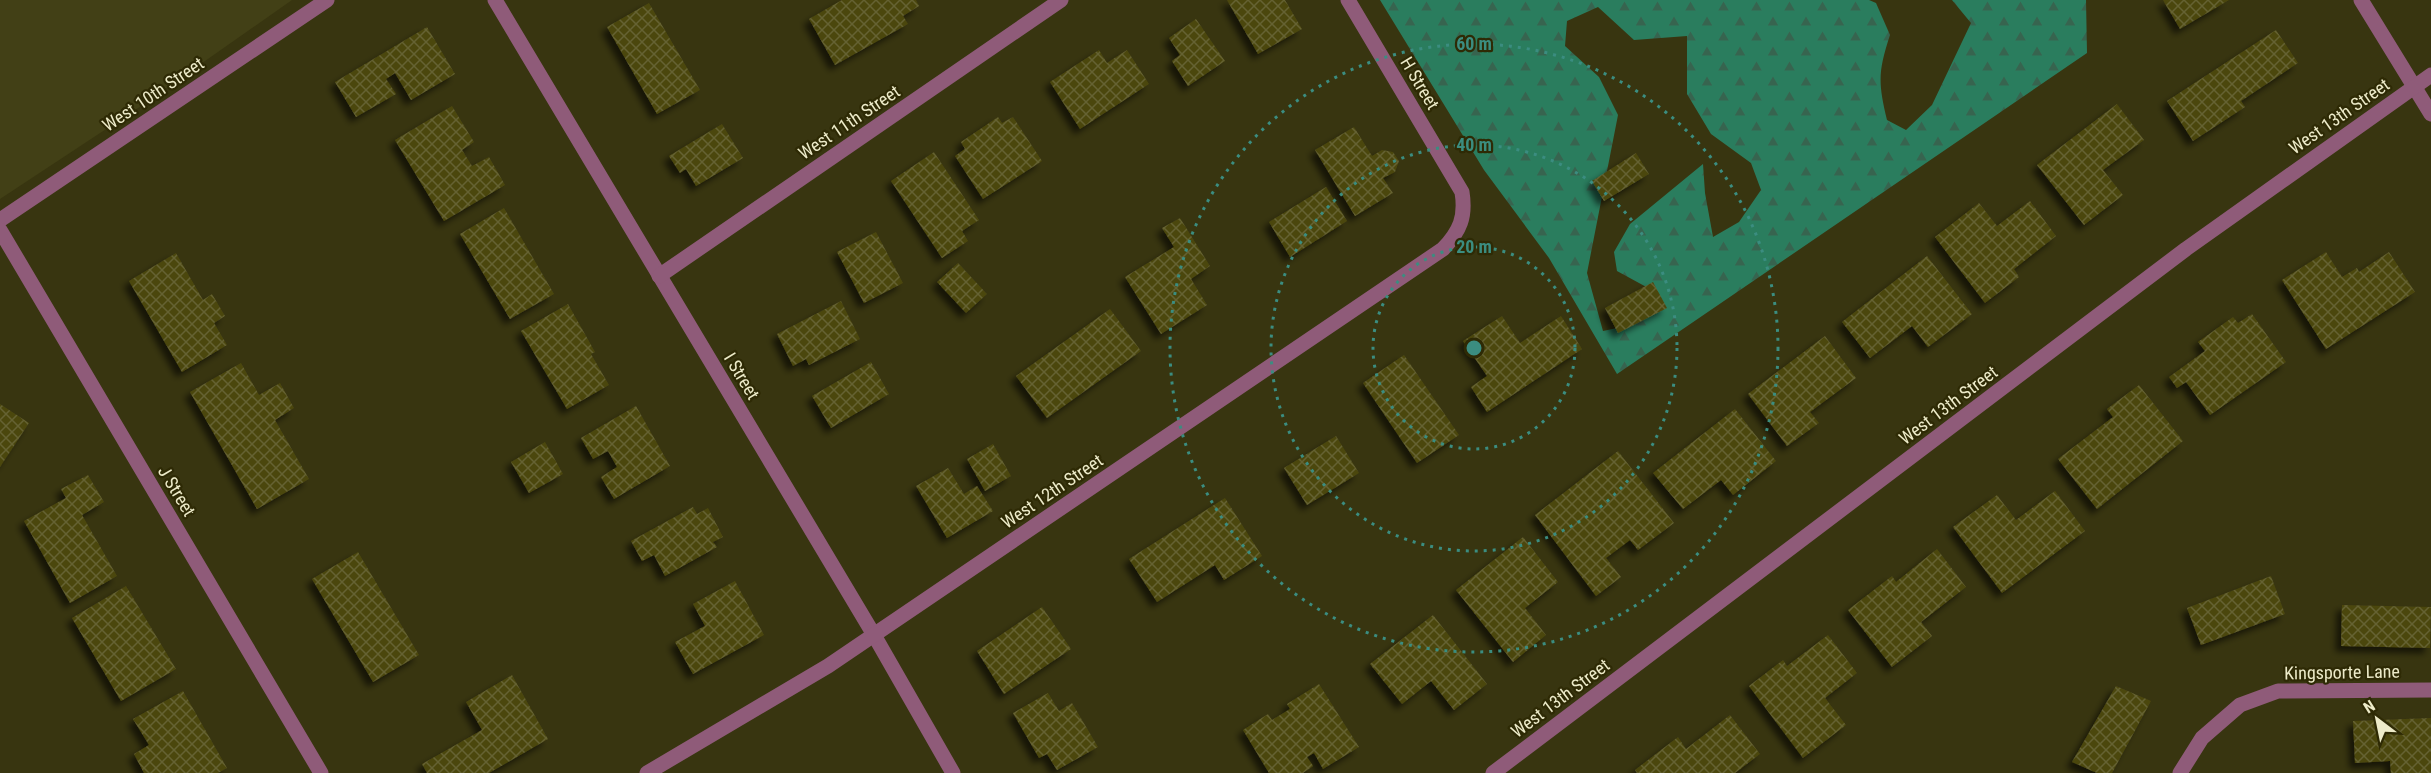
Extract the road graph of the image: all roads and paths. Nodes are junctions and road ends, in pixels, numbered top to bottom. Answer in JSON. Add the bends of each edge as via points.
{"nodes":[{"id":1,"x":327,"y":0,"type":"edge"},
{"id":2,"x":495,"y":0,"type":"edge"},
{"id":3,"x":1061,"y":0,"type":"edge"},
{"id":4,"x":1348,"y":0,"type":"edge"},
{"id":5,"x":2361,"y":0,"type":"edge"},
{"id":6,"x":2431,"y":75,"type":"edge"},
{"id":7,"x":2414,"y":87,"type":"junction"},
{"id":8,"x":2431,"y":114,"type":"edge"},
{"id":9,"x":0,"y":220,"type":"edge"},
{"id":10,"x":1463,"y":221,"type":"joint"},
{"id":11,"x":0,"y":230,"type":"edge"},
{"id":12,"x":659,"y":276,"type":"junction"},
{"id":13,"x":874,"y":634,"type":"junction"},
{"id":14,"x":2431,"y":690,"type":"edge"},
{"id":15,"x":321,"y":773,"type":"edge"},
{"id":16,"x":646,"y":773,"type":"edge"},
{"id":17,"x":953,"y":773,"type":"edge"},
{"id":18,"x":1493,"y":773,"type":"edge"},
{"id":19,"x":2180,"y":773,"type":"edge"}],
"edges":[{"from":1,"to":9,"type":"street","name":"West 10th Street"},
{"from":2,"to":12,"type":"street","name":"I Street"},
{"from":3,"to":12,"type":"street","name":"West 11th Street"},
{"from":4,"to":10,"type":"street","name":"H Street","via":[[1462,192]]},
{"from":5,"to":7,"type":"street"},
{"from":6,"to":7,"type":"street","name":"West 13th Street"},
{"from":7,"to":8,"type":"street"},
{"from":7,"to":18,"type":"street","name":"West 13th Street","via":[[2186,249]]},
{"from":10,"to":13,"type":"street","name":"West 12th Street","via":[[1443,249]]},
{"from":11,"to":15,"type":"street","name":"J Street"},
{"from":12,"to":13,"type":"street","name":"I Street"},
{"from":13,"to":16,"type":"street","name":"West 12th Street","via":[[828,666]]},
{"from":13,"to":17,"type":"street","name":"I Street"},
{"from":14,"to":19,"type":"street","name":"Kingsporte Lane","via":[[2278,691],[2240,705],[2202,738]]}]}
